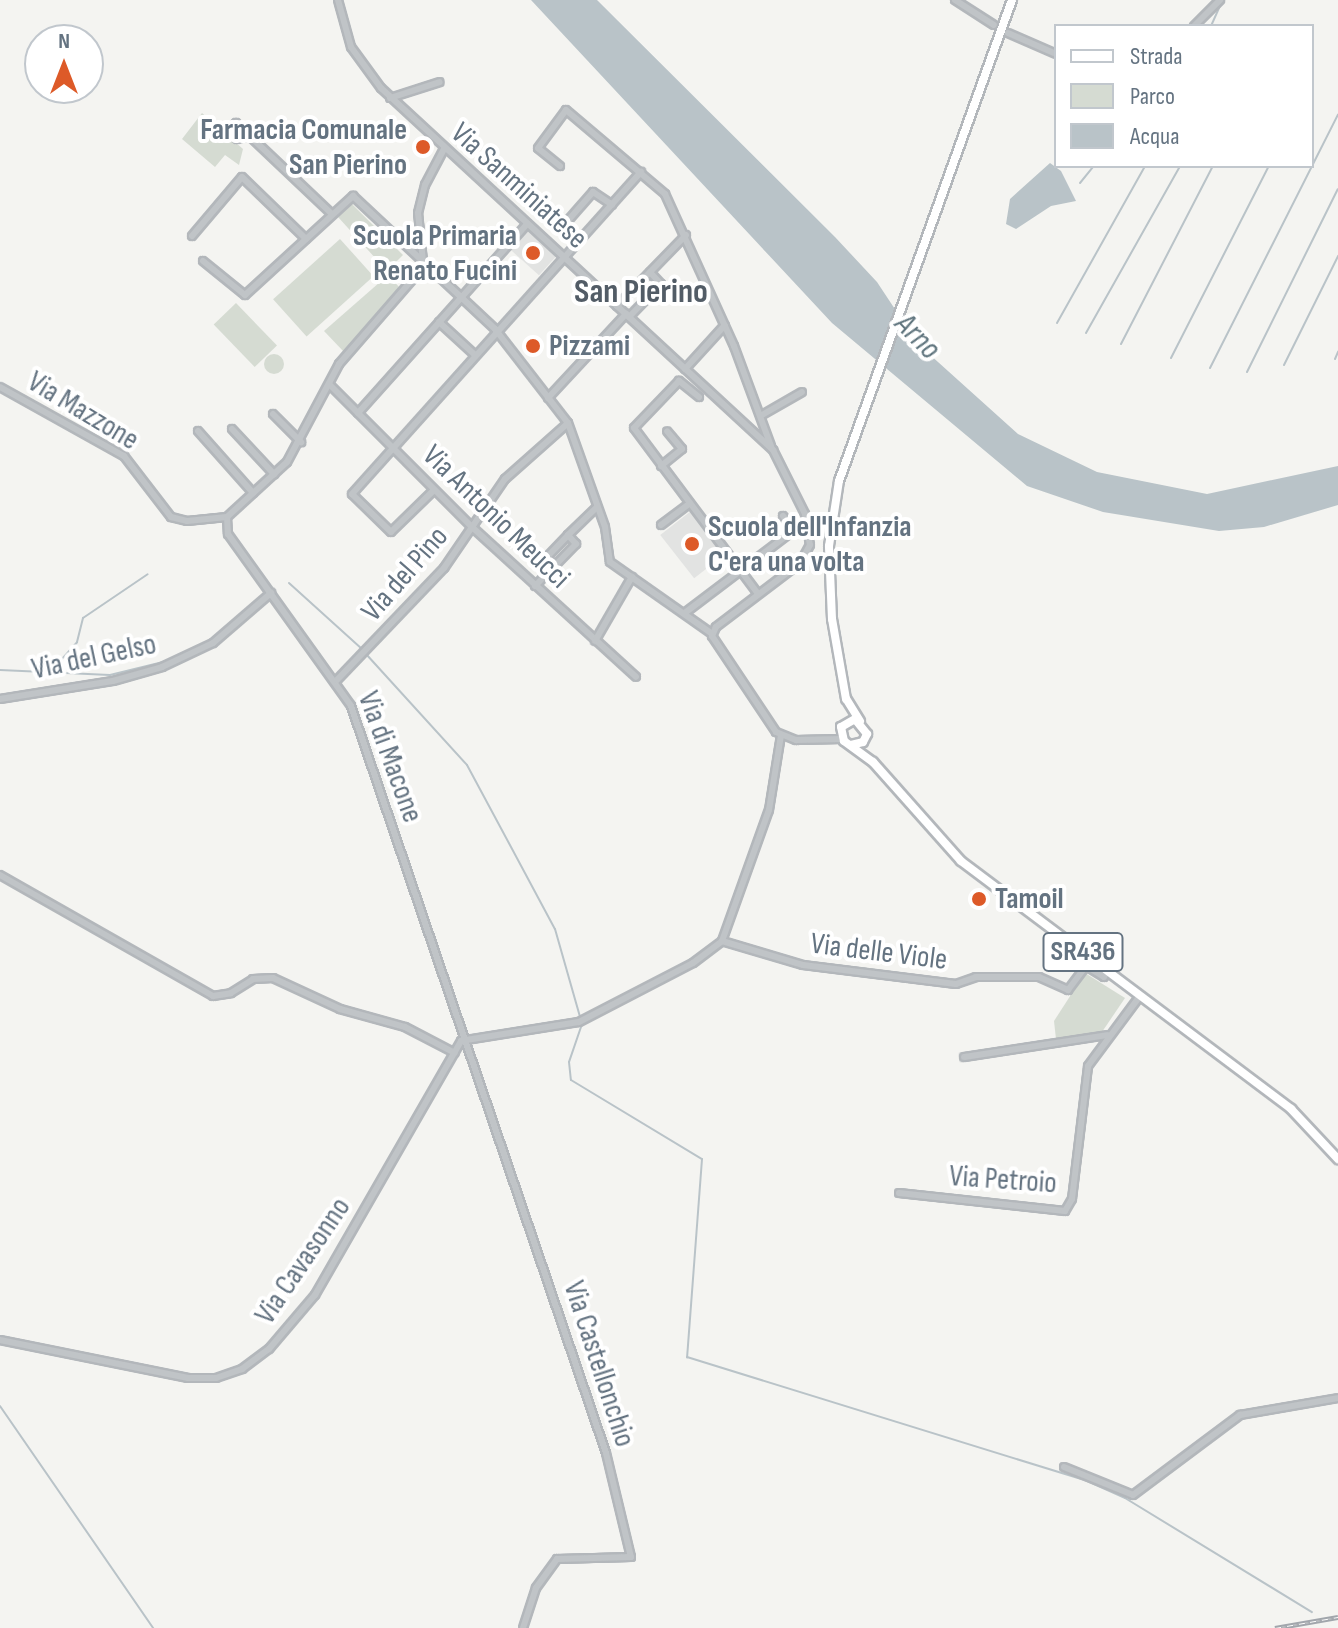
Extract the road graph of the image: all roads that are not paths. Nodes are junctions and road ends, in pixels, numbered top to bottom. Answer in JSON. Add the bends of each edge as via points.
{"nodes":[{"id":1,"x":338,"y":0,"type":"edge"},
{"id":2,"x":955,"y":0,"type":"edge"},
{"id":3,"x":1012,"y":0,"type":"edge"},
{"id":4,"x":1220,"y":0,"type":"edge"},
{"id":5,"x":1196,"y":24,"type":"edge"},
{"id":6,"x":994,"y":25,"type":"dead end"},
{"id":7,"x":1008,"y":33,"type":"dead end"},
{"id":8,"x":1054,"y":53,"type":"edge"},
{"id":9,"x":440,"y":82,"type":"dead end"},
{"id":10,"x":390,"y":98,"type":"junction"},
{"id":11,"x":250,"y":136,"type":"dead end"},
{"id":12,"x":444,"y":149,"type":"junction"},
{"id":13,"x":560,"y":166,"type":"dead end"},
{"id":14,"x":641,"y":172,"type":"junction"},
{"id":15,"x":612,"y":205,"type":"junction"},
{"id":16,"x":550,"y":212,"type":"dead end"},
{"id":17,"x":332,"y":214,"type":"junction"},
{"id":18,"x":527,"y":224,"type":"junction"},
{"id":19,"x":416,"y":231,"type":"junction"},
{"id":20,"x":686,"y":235,"type":"junction"},
{"id":21,"x":192,"y":236,"type":"dead end"},
{"id":22,"x":306,"y":239,"type":"junction"},
{"id":23,"x":402,"y":244,"type":"junction"},
{"id":24,"x":564,"y":257,"type":"junction"},
{"id":25,"x":203,"y":261,"type":"dead end"},
{"id":26,"x":425,"y":265,"type":"junction"},
{"id":27,"x":650,"y":272,"type":"junction"},
{"id":28,"x":462,"y":297,"type":"junction"},
{"id":29,"x":617,"y":306,"type":"junction"},
{"id":30,"x":628,"y":315,"type":"junction"},
{"id":31,"x":439,"y":322,"type":"junction"},
{"id":32,"x":725,"y":325,"type":"junction"},
{"id":33,"x":495,"y":329,"type":"junction"},
{"id":34,"x":474,"y":354,"type":"junction"},
{"id":35,"x":685,"y":369,"type":"junction"},
{"id":36,"x":329,"y":384,"type":"junction"},
{"id":37,"x":0,"y":387,"type":"edge"},
{"id":38,"x":802,"y":392,"type":"dead end"},
{"id":39,"x":699,"y":397,"type":"dead end"},
{"id":40,"x":548,"y":398,"type":"junction"},
{"id":41,"x":358,"y":413,"type":"junction"},
{"id":42,"x":273,"y":414,"type":"dead end"},
{"id":43,"x":762,"y":415,"type":"junction"},
{"id":44,"x":568,"y":423,"type":"junction"},
{"id":45,"x":634,"y":428,"type":"junction"},
{"id":46,"x":232,"y":429,"type":"dead end"},
{"id":47,"x":198,"y":431,"type":"dead end"},
{"id":48,"x":667,"y":431,"type":"dead end"},
{"id":49,"x":627,"y":434,"type":"dead end"},
{"id":50,"x":301,"y":442,"type":"junction"},
{"id":51,"x":771,"y":446,"type":"junction"},
{"id":52,"x":394,"y":449,"type":"junction"},
{"id":53,"x":661,"y":466,"type":"junction"},
{"id":54,"x":274,"y":474,"type":"junction"},
{"id":55,"x":434,"y":490,"type":"junction"},
{"id":56,"x":253,"y":493,"type":"junction"},
{"id":57,"x":690,"y":503,"type":"junction"},
{"id":58,"x":596,"y":508,"type":"junction"},
{"id":59,"x":783,"y":516,"type":"dead end"},
{"id":60,"x":227,"y":517,"type":"junction"},
{"id":61,"x":661,"y":525,"type":"dead end"},
{"id":62,"x":472,"y":527,"type":"junction"},
{"id":63,"x":568,"y":535,"type":"junction"},
{"id":64,"x":554,"y":566,"type":"junction"},
{"id":65,"x":740,"y":571,"type":"junction"},
{"id":66,"x":632,"y":577,"type":"junction"},
{"id":67,"x":535,"y":586,"type":"junction"},
{"id":68,"x":271,"y":593,"type":"junction"},
{"id":69,"x":758,"y":594,"type":"junction"},
{"id":70,"x":686,"y":612,"type":"junction"},
{"id":71,"x":711,"y":633,"type":"junction"},
{"id":72,"x":595,"y":641,"type":"junction"},
{"id":73,"x":636,"y":677,"type":"dead end"},
{"id":74,"x":337,"y":680,"type":"junction"},
{"id":75,"x":0,"y":699,"type":"edge"},
{"id":76,"x":846,"y":699,"type":"junction"},
{"id":77,"x":860,"y":721,"type":"junction"},
{"id":78,"x":842,"y":725,"type":"junction"},
{"id":79,"x":781,"y":735,"type":"junction"},
{"id":80,"x":866,"y":737,"type":"junction"},
{"id":81,"x":818,"y":738,"type":"junction"},
{"id":82,"x":842,"y":739,"type":"junction"},
{"id":83,"x":851,"y":745,"type":"junction"},
{"id":84,"x":873,"y":762,"type":"junction"},
{"id":85,"x":0,"y":875,"type":"edge"},
{"id":86,"x":722,"y":941,"type":"junction"},
{"id":87,"x":1107,"y":971,"type":"junction"},
{"id":88,"x":1140,"y":996,"type":"junction"},
{"id":89,"x":1107,"y":1035,"type":"junction"},
{"id":90,"x":466,"y":1040,"type":"junction"},
{"id":91,"x":455,"y":1053,"type":"junction"},
{"id":92,"x":964,"y":1057,"type":"dead end"},
{"id":93,"x":1338,"y":1159,"type":"edge"},
{"id":94,"x":899,"y":1193,"type":"dead end"},
{"id":95,"x":0,"y":1340,"type":"edge"},
{"id":96,"x":1338,"y":1398,"type":"edge"},
{"id":97,"x":1064,"y":1467,"type":"dead end"},
{"id":98,"x":523,"y":1628,"type":"edge"}],
"edges":[{"from":1,"to":10,"type":"street","name":"Via Sanminiatese","via":[[351,47]]},
{"from":2,"to":6,"type":"street"},
{"from":3,"to":76,"type":"main road","number":"SR436","via":[[847,452],[829,541],[830,589]]},
{"from":4,"to":5,"type":"street"},
{"from":7,"to":8,"type":"street"},
{"from":9,"to":10,"type":"street"},
{"from":10,"to":12,"type":"street","name":"Via Sanminiatese"},
{"from":11,"to":17,"type":"street"},
{"from":12,"to":18,"type":"street","name":"Via Sanminiatese"},
{"from":12,"to":19,"type":"street","via":[[425,185]]},
{"from":13,"to":14,"type":"street","via":[[538,148],[566,110]]},
{"from":14,"to":15,"type":"street"},
{"from":14,"to":20,"type":"street","via":[[665,194]]},
{"from":15,"to":16,"type":"street","via":[[593,192],[564,225]]},
{"from":15,"to":24,"type":"street"},
{"from":17,"to":22,"type":"street"},
{"from":17,"to":23,"type":"street","via":[[353,196]]},
{"from":18,"to":24,"type":"street","name":"Via Sanminiatese"},
{"from":18,"to":28,"type":"street"},
{"from":19,"to":23,"type":"street"},
{"from":19,"to":26,"type":"street"},
{"from":20,"to":27,"type":"street"},
{"from":20,"to":32,"type":"street"},
{"from":21,"to":22,"type":"street","via":[[242,177]]},
{"from":22,"to":25,"type":"street","via":[[245,295]]},
{"from":23,"to":26,"type":"street"},
{"from":24,"to":29,"type":"street","name":"Via Sanminiatese"},
{"from":24,"to":33,"type":"street"},
{"from":26,"to":28,"type":"street"},
{"from":26,"to":36,"type":"street","via":[[345,356]]},
{"from":27,"to":29,"type":"street"},
{"from":27,"to":30,"type":"street","via":[[661,284]]},
{"from":28,"to":31,"type":"street"},
{"from":28,"to":33,"type":"street"},
{"from":29,"to":30,"type":"street","name":"Via Sanminiatese"},
{"from":30,"to":35,"type":"street","name":"Via Sanminiatese"},
{"from":30,"to":40,"type":"street"},
{"from":31,"to":34,"type":"street"},
{"from":31,"to":41,"type":"street"},
{"from":32,"to":35,"type":"street"},
{"from":32,"to":43,"type":"street"},
{"from":33,"to":34,"type":"street"},
{"from":33,"to":40,"type":"street"},
{"from":34,"to":52,"type":"street"},
{"from":35,"to":51,"type":"street","name":"Via Sanminiatese"},
{"from":36,"to":41,"type":"street","name":"Via Antonio Meucci"},
{"from":36,"to":50,"type":"street"},
{"from":37,"to":60,"type":"street","name":"Via Mazzone","via":[[124,456],[171,517]]},
{"from":38,"to":43,"type":"street"},
{"from":39,"to":45,"type":"street","via":[[679,381]]},
{"from":40,"to":44,"type":"street"},
{"from":41,"to":52,"type":"street","name":"Via Antonio Meucci"},
{"from":42,"to":50,"type":"street"},
{"from":43,"to":51,"type":"street"},
{"from":44,"to":58,"type":"street"},
{"from":44,"to":62,"type":"street","name":"Via del Pino","via":[[505,479]]},
{"from":45,"to":49,"type":"street"},
{"from":45,"to":53,"type":"street"},
{"from":46,"to":54,"type":"street"},
{"from":47,"to":56,"type":"street"},
{"from":48,"to":53,"type":"street","via":[[682,449]]},
{"from":50,"to":54,"type":"street"},
{"from":51,"to":69,"type":"street","name":"Via Sanminiatese","via":[[811,536],[803,560]]},
{"from":52,"to":55,"type":"street","name":"Via Antonio Meucci"},
{"from":52,"to":55,"type":"street","via":[[352,494],[391,532]]},
{"from":53,"to":57,"type":"street"},
{"from":54,"to":56,"type":"street"},
{"from":55,"to":62,"type":"street","name":"Via Antonio Meucci"},
{"from":56,"to":60,"type":"street"},
{"from":57,"to":61,"type":"street"},
{"from":57,"to":65,"type":"street"},
{"from":58,"to":63,"type":"street"},
{"from":58,"to":66,"type":"street","via":[[610,562]]},
{"from":59,"to":65,"type":"street","via":[[794,530]]},
{"from":60,"to":68,"type":"street","name":"Via di Macone","via":[[224,528]]},
{"from":62,"to":67,"type":"street","name":"Via Antonio Meucci"},
{"from":62,"to":74,"type":"street","name":"Via del Pino","via":[[444,568]]},
{"from":63,"to":64,"type":"street","via":[[547,557]]},
{"from":63,"to":64,"type":"street","via":[[576,544]]},
{"from":64,"to":67,"type":"street"},
{"from":65,"to":69,"type":"street"},
{"from":65,"to":70,"type":"street"},
{"from":66,"to":70,"type":"street"},
{"from":66,"to":72,"type":"street"},
{"from":67,"to":72,"type":"street","name":"Via Antonio Meucci"},
{"from":68,"to":74,"type":"street","name":"Via di Macone"},
{"from":68,"to":75,"type":"street","name":"Via del Gelso","via":[[213,643],[162,667],[113,681]]},
{"from":69,"to":71,"type":"street"},
{"from":70,"to":71,"type":"street"},
{"from":71,"to":79,"type":"street"},
{"from":72,"to":73,"type":"street","name":"Via Antonio Meucci"},
{"from":74,"to":90,"type":"street","name":"Via di Macone","via":[[365,744]]},
{"from":76,"to":77,"type":"main road","number":"SR436"},
{"from":76,"to":78,"type":"main road","number":"SR436"},
{"from":77,"to":78,"type":"main road"},
{"from":77,"to":80,"type":"main road","number":"SR436"},
{"from":78,"to":81,"type":"street"},
{"from":78,"to":82,"type":"main road","number":"SR436"},
{"from":79,"to":81,"type":"street"},
{"from":79,"to":86,"type":"street","via":[[769,810]]},
{"from":80,"to":83,"type":"main road"},
{"from":80,"to":84,"type":"main road","number":"SR436"},
{"from":81,"to":82,"type":"street"},
{"from":82,"to":83,"type":"main road","number":"SR436"},
{"from":83,"to":84,"type":"main road","number":"SR436"},
{"from":84,"to":87,"type":"main road","number":"SR436","via":[[961,861]]},
{"from":85,"to":91,"type":"street","via":[[213,996],[231,993],[253,979],[273,978],[340,1009],[405,1027]]},
{"from":86,"to":87,"type":"street","name":"Via delle Viole","via":[[803,965],[956,984],[976,977],[1039,977],[1068,990],[1086,966],[1104,977]]},
{"from":86,"to":90,"type":"street","via":[[693,963],[582,1021]]},
{"from":87,"to":88,"type":"main road","number":"SR436"},
{"from":88,"to":89,"type":"street","name":"Via Petroio"},
{"from":88,"to":93,"type":"main road","number":"SR436","via":[[1291,1109]]},
{"from":89,"to":92,"type":"street"},
{"from":89,"to":94,"type":"street","name":"Via Petroio","via":[[1088,1066],[1072,1199],[1065,1211]]},
{"from":90,"to":91,"type":"street","name":"Via Cavasonno"},
{"from":90,"to":98,"type":"street","name":"Via Castellonchio","via":[[606,1453],[632,1552],[627,1561],[557,1559],[536,1588]]},
{"from":91,"to":95,"type":"street","name":"Via Cavasonno","via":[[315,1295],[269,1349],[242,1369],[216,1378],[188,1378]]},
{"from":96,"to":97,"type":"street","via":[[1240,1415],[1132,1500]]}]}
